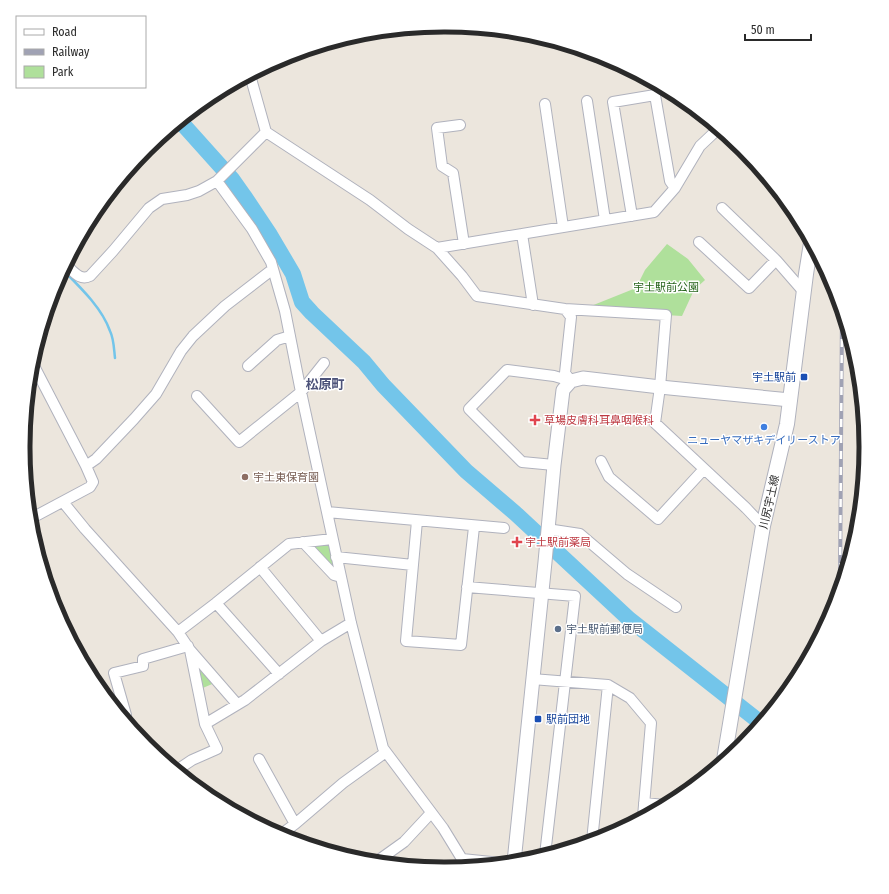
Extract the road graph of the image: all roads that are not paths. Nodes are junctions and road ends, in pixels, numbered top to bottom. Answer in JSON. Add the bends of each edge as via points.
{"nodes":[{"id":1,"x":251,"y":80,"type":"edge"},
{"id":2,"x":587,"y":101,"type":"dead end"},
{"id":3,"x":545,"y":104,"type":"dead end"},
{"id":4,"x":460,"y":125,"type":"dead end"},
{"id":5,"x":266,"y":132,"type":"junction"},
{"id":6,"x":715,"y":132,"type":"edge"},
{"id":7,"x":218,"y":180,"type":"junction"},
{"id":8,"x":675,"y":188,"type":"junction"},
{"id":9,"x":722,"y":208,"type":"dead end"},
{"id":10,"x":632,"y":216,"type":"junction"},
{"id":11,"x":605,"y":220,"type":"junction"},
{"id":12,"x":563,"y":227,"type":"junction"},
{"id":13,"x":522,"y":234,"type":"junction"},
{"id":14,"x":699,"y":242,"type":"dead end"},
{"id":15,"x":464,"y":244,"type":"junction"},
{"id":16,"x":437,"y":248,"type":"junction"},
{"id":17,"x":810,"y":252,"type":"edge"},
{"id":18,"x":776,"y":260,"type":"junction"},
{"id":19,"x":71,"y":269,"type":"edge"},
{"id":20,"x":273,"y":269,"type":"junction"},
{"id":21,"x":804,"y":291,"type":"junction"},
{"id":22,"x":533,"y":305,"type":"junction"},
{"id":23,"x":565,"y":309,"type":"junction"},
{"id":24,"x":290,"y":336,"type":"junction"},
{"id":25,"x":324,"y":363,"type":"dead end"},
{"id":26,"x":248,"y":366,"type":"dead end"},
{"id":27,"x":37,"y":372,"type":"edge"},
{"id":28,"x":571,"y":381,"type":"junction"},
{"id":29,"x":660,"y":387,"type":"junction"},
{"id":30,"x":301,"y":392,"type":"junction"},
{"id":31,"x":197,"y":396,"type":"dead end"},
{"id":32,"x":790,"y":400,"type":"junction"},
{"id":33,"x":601,"y":460,"type":"dead end"},
{"id":34,"x":554,"y":465,"type":"junction"},
{"id":35,"x":86,"y":466,"type":"junction"},
{"id":36,"x":704,"y":469,"type":"junction"},
{"id":37,"x":63,"y":502,"type":"junction"},
{"id":38,"x":327,"y":512,"type":"junction"},
{"id":39,"x":36,"y":516,"type":"edge"},
{"id":40,"x":417,"y":521,"type":"junction"},
{"id":41,"x":763,"y":526,"type":"junction"},
{"id":42,"x":474,"y":527,"type":"junction"},
{"id":43,"x":504,"y":528,"type":"dead end"},
{"id":44,"x":547,"y":529,"type":"junction"},
{"id":45,"x":332,"y":540,"type":"junction"},
{"id":46,"x":303,"y":542,"type":"junction"},
{"id":47,"x":336,"y":557,"type":"junction"},
{"id":48,"x":412,"y":565,"type":"junction"},
{"id":49,"x":260,"y":567,"type":"junction"},
{"id":50,"x":341,"y":577,"type":"junction"},
{"id":51,"x":467,"y":587,"type":"junction"},
{"id":52,"x":542,"y":594,"type":"junction"},
{"id":53,"x":216,"y":603,"type":"junction"},
{"id":54,"x":676,"y":608,"type":"dead end"},
{"id":55,"x":351,"y":623,"type":"junction"},
{"id":56,"x":178,"y":632,"type":"junction"},
{"id":57,"x":322,"y":640,"type":"junction"},
{"id":58,"x":188,"y":648,"type":"junction"},
{"id":59,"x":279,"y":674,"type":"junction"},
{"id":60,"x":532,"y":679,"type":"junction"},
{"id":61,"x":566,"y":682,"type":"junction"},
{"id":62,"x":608,"y":686,"type":"junction"},
{"id":63,"x":237,"y":704,"type":"junction"},
{"id":64,"x":124,"y":709,"type":"edge"},
{"id":65,"x":205,"y":724,"type":"junction"},
{"id":66,"x":386,"y":752,"type":"junction"},
{"id":67,"x":725,"y":752,"type":"edge"},
{"id":68,"x":259,"y":759,"type":"dead end"},
{"id":69,"x":181,"y":767,"type":"edge"},
{"id":70,"x":644,"y":803,"type":"junction"},
{"id":71,"x":655,"y":804,"type":"edge"},
{"id":72,"x":643,"y":811,"type":"edge"},
{"id":73,"x":431,"y":813,"type":"junction"},
{"id":74,"x":295,"y":824,"type":"junction"},
{"id":75,"x":287,"y":830,"type":"edge"},
{"id":76,"x":593,"y":834,"type":"edge"},
{"id":77,"x":546,"y":849,"type":"edge"},
{"id":78,"x":515,"y":856,"type":"edge"},
{"id":79,"x":383,"y":857,"type":"edge"},
{"id":80,"x":477,"y":860,"type":"edge"}],
"edges":[{"from":1,"to":5,"type":"street"},
{"from":2,"to":11,"type":"street"},
{"from":3,"to":12,"type":"street"},
{"from":4,"to":15,"type":"street","via":[[437,128],[442,166],[453,174]]},
{"from":5,"to":7,"type":"street"},
{"from":5,"to":16,"type":"street","via":[[370,200]]},
{"from":6,"to":8,"type":"street","via":[[700,146]]},
{"from":7,"to":19,"type":"street","via":[[187,196],[158,201],[90,276],[80,278]]},
{"from":7,"to":20,"type":"street","via":[[252,229]]},
{"from":8,"to":10,"type":"street","via":[[654,212]]},
{"from":8,"to":10,"type":"street","via":[[670,181],[655,95],[613,102]]},
{"from":9,"to":18,"type":"street"},
{"from":10,"to":11,"type":"street"},
{"from":11,"to":12,"type":"street"},
{"from":12,"to":13,"type":"street"},
{"from":13,"to":15,"type":"street"},
{"from":13,"to":22,"type":"street"},
{"from":14,"to":18,"type":"street","via":[[748,288]]},
{"from":15,"to":16,"type":"street"},
{"from":16,"to":22,"type":"street","via":[[477,296]]},
{"from":17,"to":21,"type":"main road","name":"川尻宇土線"},
{"from":18,"to":21,"type":"street"},
{"from":20,"to":24,"type":"street"},
{"from":20,"to":35,"type":"street","via":[[225,306],[193,336],[181,351],[156,394],[101,454]]},
{"from":21,"to":32,"type":"main road","name":"川尻宇土線"},
{"from":22,"to":23,"type":"street"},
{"from":23,"to":28,"type":"street","via":[[571,317],[565,373]]},
{"from":23,"to":29,"type":"street","via":[[666,316]]},
{"from":24,"to":26,"type":"street","via":[[277,340]]},
{"from":24,"to":30,"type":"street"},
{"from":25,"to":30,"type":"street"},
{"from":27,"to":35,"type":"street"},
{"from":28,"to":29,"type":"street","via":[[583,378]]},
{"from":28,"to":34,"type":"street","via":[[563,390]]},
{"from":28,"to":34,"type":"street","via":[[554,376],[507,370],[469,409],[522,462]]},
{"from":29,"to":32,"type":"street"},
{"from":29,"to":36,"type":"street","via":[[655,423]]},
{"from":30,"to":31,"type":"street","via":[[240,442]]},
{"from":30,"to":38,"type":"street"},
{"from":32,"to":41,"type":"main road","name":"川尻宇土線","via":[[787,424]]},
{"from":33,"to":36,"type":"street","via":[[609,477],[658,519]]},
{"from":34,"to":44,"type":"street"},
{"from":35,"to":37,"type":"street","via":[[92,479],[90,487]]},
{"from":36,"to":41,"type":"street"},
{"from":37,"to":39,"type":"street"},
{"from":37,"to":56,"type":"street"},
{"from":38,"to":40,"type":"street"},
{"from":38,"to":45,"type":"street"},
{"from":40,"to":42,"type":"street"},
{"from":40,"to":48,"type":"street"},
{"from":41,"to":67,"type":"main road","name":"川尻宇土線"},
{"from":42,"to":43,"type":"street"},
{"from":42,"to":51,"type":"street"},
{"from":44,"to":52,"type":"street"},
{"from":44,"to":54,"type":"street","via":[[580,534],[627,574]]},
{"from":45,"to":46,"type":"street"},
{"from":45,"to":47,"type":"street"},
{"from":46,"to":49,"type":"street","via":[[288,544]]},
{"from":46,"to":50,"type":"street","via":[[334,575]]},
{"from":47,"to":48,"type":"street"},
{"from":47,"to":50,"type":"street"},
{"from":48,"to":51,"type":"street","via":[[406,641],[461,645]]},
{"from":49,"to":53,"type":"street"},
{"from":49,"to":57,"type":"street"},
{"from":50,"to":55,"type":"street"},
{"from":51,"to":52,"type":"street"},
{"from":52,"to":60,"type":"street"},
{"from":52,"to":61,"type":"street","via":[[575,596]]},
{"from":53,"to":56,"type":"street"},
{"from":53,"to":59,"type":"street"},
{"from":55,"to":57,"type":"street"},
{"from":55,"to":66,"type":"street"},
{"from":56,"to":58,"type":"street"},
{"from":57,"to":59,"type":"street"},
{"from":58,"to":63,"type":"street"},
{"from":58,"to":64,"type":"street","via":[[143,659],[143,666],[114,673]]},
{"from":58,"to":65,"type":"street"},
{"from":59,"to":63,"type":"street"},
{"from":60,"to":61,"type":"street"},
{"from":60,"to":78,"type":"street"},
{"from":61,"to":62,"type":"street"},
{"from":61,"to":77,"type":"street"},
{"from":62,"to":70,"type":"street","via":[[630,698],[651,723]]},
{"from":62,"to":76,"type":"street"},
{"from":63,"to":65,"type":"street"},
{"from":65,"to":69,"type":"street","via":[[217,749]]},
{"from":66,"to":73,"type":"street"},
{"from":66,"to":74,"type":"street","via":[[343,783]]},
{"from":68,"to":74,"type":"street"},
{"from":70,"to":71,"type":"street"},
{"from":70,"to":72,"type":"street"},
{"from":73,"to":79,"type":"street","via":[[404,842]]},
{"from":73,"to":80,"type":"street","via":[[462,859]]},
{"from":74,"to":75,"type":"street"}]}
